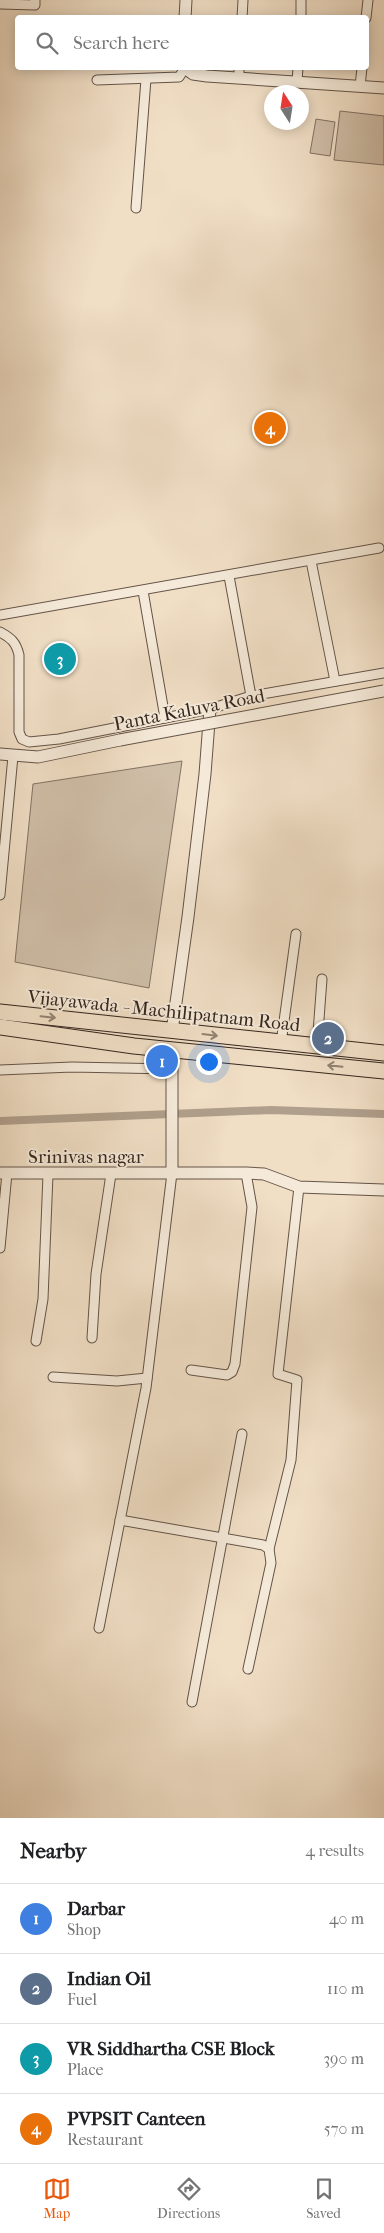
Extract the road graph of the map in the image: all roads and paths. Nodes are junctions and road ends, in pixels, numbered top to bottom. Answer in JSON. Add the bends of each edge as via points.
{"nodes":[{"id":1,"x":35,"y":0,"type":"edge"},
{"id":2,"x":186,"y":0,"type":"edge"},
{"id":3,"x":243,"y":0,"type":"edge"},
{"id":4,"x":302,"y":0,"type":"edge"},
{"id":5,"x":368,"y":0,"type":"edge"},
{"id":6,"x":0,"y":4,"type":"edge"},
{"id":7,"x":185,"y":15,"type":"edge"},
{"id":8,"x":242,"y":15,"type":"edge"},
{"id":9,"x":300,"y":15,"type":"edge"},
{"id":10,"x":366,"y":15,"type":"edge"},
{"id":11,"x":183,"y":70,"type":"edge"},
{"id":12,"x":187,"y":70,"type":"edge"},
{"id":13,"x":298,"y":70,"type":"edge"},
{"id":14,"x":362,"y":70,"type":"edge"},
{"id":15,"x":239,"y":73,"type":"edge"},
{"id":16,"x":146,"y":79,"type":"junction"},
{"id":17,"x":97,"y":80,"type":"dead end"},
{"id":18,"x":297,"y":81,"type":"junction"},
{"id":19,"x":360,"y":86,"type":"junction"},
{"id":20,"x":384,"y":88,"type":"edge"},
{"id":21,"x":136,"y":208,"type":"dead end"},
{"id":22,"x":379,"y":548,"type":"dead end"},
{"id":23,"x":310,"y":561,"type":"junction"},
{"id":24,"x":229,"y":576,"type":"junction"},
{"id":25,"x":143,"y":591,"type":"junction"},
{"id":26,"x":0,"y":615,"type":"edge"},
{"id":27,"x":0,"y":632,"type":"edge"},
{"id":28,"x":384,"y":673,"type":"edge"},
{"id":29,"x":335,"y":681,"type":"junction"},
{"id":30,"x":384,"y":691,"type":"edge"},
{"id":31,"x":251,"y":696,"type":"junction"},
{"id":32,"x":210,"y":709,"type":"junction"},
{"id":33,"x":164,"y":718,"type":"junction"},
{"id":34,"x":0,"y":754,"type":"edge"},
{"id":35,"x":13,"y":756,"type":"junction"},
{"id":36,"x":0,"y":895,"type":"edge"},
{"id":37,"x":296,"y":934,"type":"dead end"},
{"id":38,"x":322,"y":980,"type":"dead end"},
{"id":39,"x":0,"y":1012,"type":"edge"},
{"id":40,"x":0,"y":1027,"type":"edge"},
{"id":41,"x":172,"y":1031,"type":"junction"},
{"id":42,"x":281,"y":1043,"type":"junction"},
{"id":43,"x":317,"y":1046,"type":"junction"},
{"id":44,"x":172,"y":1049,"type":"junction"},
{"id":45,"x":384,"y":1053,"type":"edge"},
{"id":46,"x":171,"y":1069,"type":"junction"},
{"id":47,"x":0,"y":1070,"type":"edge"},
{"id":48,"x":384,"y":1071,"type":"edge"},
{"id":49,"x":3,"y":1173,"type":"edge"},
{"id":50,"x":172,"y":1173,"type":"junction"},
{"id":51,"x":246,"y":1173,"type":"junction"},
{"id":52,"x":111,"y":1174,"type":"junction"},
{"id":53,"x":48,"y":1175,"type":"junction"},
{"id":54,"x":299,"y":1187,"type":"junction"},
{"id":55,"x":384,"y":1190,"type":"edge"},
{"id":56,"x":0,"y":1248,"type":"edge"},
{"id":57,"x":92,"y":1338,"type":"dead end"},
{"id":58,"x":36,"y":1341,"type":"dead end"},
{"id":59,"x":191,"y":1370,"type":"dead end"},
{"id":60,"x":53,"y":1377,"type":"dead end"},
{"id":61,"x":147,"y":1378,"type":"junction"},
{"id":62,"x":242,"y":1434,"type":"dead end"},
{"id":63,"x":120,"y":1520,"type":"junction"},
{"id":64,"x":223,"y":1538,"type":"junction"},
{"id":65,"x":270,"y":1549,"type":"junction"},
{"id":66,"x":99,"y":1628,"type":"dead end"},
{"id":67,"x":248,"y":1670,"type":"dead end"},
{"id":68,"x":192,"y":1702,"type":"dead end"}],
"edges":[{"from":1,"to":6,"type":"street","via":[[35,5]]},
{"from":2,"to":7,"type":"street"},
{"from":3,"to":8,"type":"street"},
{"from":4,"to":9,"type":"street"},
{"from":5,"to":10,"type":"street"},
{"from":11,"to":16,"type":"street","via":[[178,77]]},
{"from":12,"to":15,"type":"street","via":[[192,74]]},
{"from":13,"to":18,"type":"street"},
{"from":14,"to":19,"type":"street"},
{"from":15,"to":18,"type":"street"},
{"from":16,"to":17,"type":"street"},
{"from":16,"to":21,"type":"street"},
{"from":18,"to":19,"type":"street"},
{"from":19,"to":20,"type":"street"},
{"from":22,"to":23,"type":"street"},
{"from":23,"to":24,"type":"street"},
{"from":23,"to":29,"type":"street"},
{"from":24,"to":25,"type":"street"},
{"from":24,"to":31,"type":"street"},
{"from":25,"to":26,"type":"street"},
{"from":25,"to":33,"type":"street"},
{"from":27,"to":33,"type":"street","via":[[15,643],[19,655],[19,732],[25,741],[59,739]]},
{"from":28,"to":29,"type":"street"},
{"from":29,"to":31,"type":"street"},
{"from":30,"to":35,"type":"street","name":"Panta Kaluva Road","bridge":true,"via":[[38,757]]},
{"from":31,"to":32,"type":"street"},
{"from":32,"to":33,"type":"street"},
{"from":32,"to":41,"type":"street","via":[[193,879]]},
{"from":34,"to":35,"type":"street","name":"Panta Kaluva Road"},
{"from":35,"to":36,"type":"street"},
{"from":37,"to":42,"type":"street"},
{"from":38,"to":43,"type":"street"},
{"from":39,"to":41,"type":"highway","name":"Vijayawada - Machilipatnam Road","one_way":true},
{"from":40,"to":44,"type":"highway","name":"Vijayawada - Machilipatnam Road"},
{"from":41,"to":42,"type":"highway","name":"Vijayawada - Machilipatnam Road","one_way":true},
{"from":42,"to":43,"type":"highway","name":"Vijayawada - Machilipatnam Road"},
{"from":43,"to":45,"type":"highway","name":"Vijayawada - Machilipatnam Road"},
{"from":44,"to":46,"type":"street"},
{"from":48,"to":44,"type":"highway","name":"Vijayawada - Machilipatnam Road","one_way":true},
{"from":46,"to":47,"type":"street","via":[[72,1067]]},
{"from":46,"to":50,"type":"street"},
{"from":49,"to":53,"type":"street","name":"Srinivas nagar"},
{"from":49,"to":56,"type":"street"},
{"from":50,"to":51,"type":"street","name":"Srinivas nagar"},
{"from":50,"to":52,"type":"street","name":"Srinivas nagar"},
{"from":50,"to":61,"type":"street"},
{"from":51,"to":54,"type":"street","name":"Srinivas nagar","via":[[264,1174]]},
{"from":51,"to":59,"type":"street","via":[[252,1207],[236,1364],[227,1375]]},
{"from":52,"to":53,"type":"street","name":"Srinivas nagar"},
{"from":52,"to":57,"type":"street","via":[[96,1274]]},
{"from":53,"to":58,"type":"street","via":[[43,1299]]},
{"from":54,"to":55,"type":"street","name":"Srinivas nagar"},
{"from":54,"to":65,"type":"street","via":[[278,1374],[297,1380],[294,1435]]},
{"from":60,"to":61,"type":"street","via":[[117,1382]]},
{"from":61,"to":63,"type":"street"},
{"from":62,"to":64,"type":"street"},
{"from":63,"to":64,"type":"street"},
{"from":63,"to":66,"type":"street"},
{"from":64,"to":65,"type":"street"},
{"from":64,"to":68,"type":"street"},
{"from":65,"to":67,"type":"street","via":[[270,1563]]}]}
